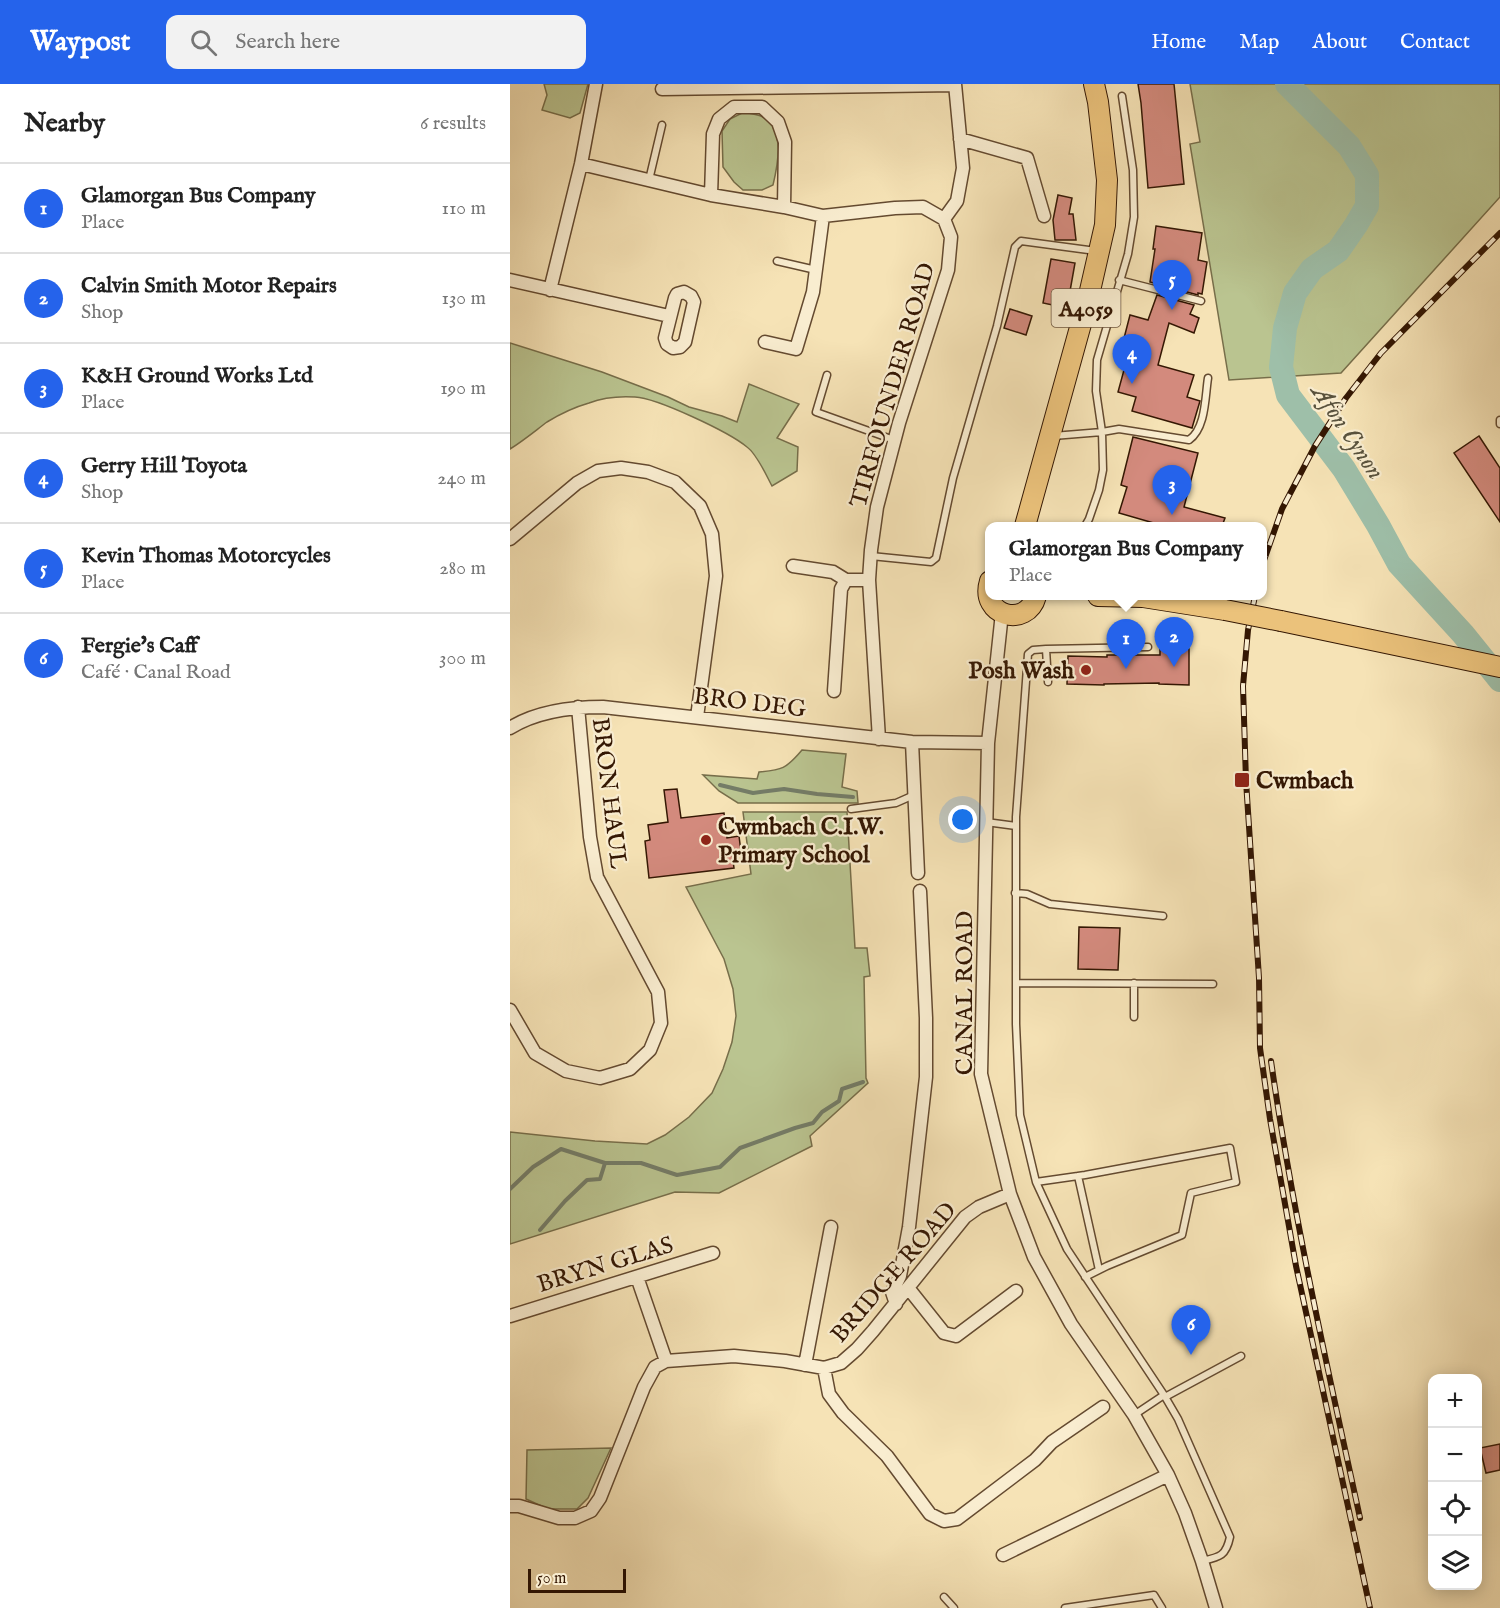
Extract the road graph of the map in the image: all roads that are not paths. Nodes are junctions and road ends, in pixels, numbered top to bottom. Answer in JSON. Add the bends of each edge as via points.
{"nodes":[{"id":1,"x":596,"y":84,"type":"edge"},
{"id":2,"x":1094,"y":84,"type":"edge"},
{"id":3,"x":955,"y":85,"type":"edge"},
{"id":4,"x":662,"y":89,"type":"dead end"},
{"id":5,"x":1122,"y":96,"type":"dead end"},
{"id":6,"x":662,"y":125,"type":"dead end"},
{"id":7,"x":960,"y":139,"type":"junction"},
{"id":8,"x":581,"y":164,"type":"junction"},
{"id":9,"x":649,"y":180,"type":"junction"},
{"id":10,"x":711,"y":195,"type":"junction"},
{"id":11,"x":784,"y":207,"type":"junction"},
{"id":12,"x":824,"y":216,"type":"junction"},
{"id":13,"x":1044,"y":216,"type":"dead end"},
{"id":14,"x":944,"y":219,"type":"junction"},
{"id":15,"x":1099,"y":251,"type":"junction"},
{"id":16,"x":777,"y":261,"type":"dead end"},
{"id":17,"x":816,"y":270,"type":"junction"},
{"id":18,"x":510,"y":280,"type":"edge"},
{"id":19,"x":1119,"y":280,"type":"junction"},
{"id":20,"x":550,"y":290,"type":"junction"},
{"id":21,"x":1201,"y":301,"type":"dead end"},
{"id":22,"x":669,"y":316,"type":"dead end"},
{"id":23,"x":765,"y":342,"type":"dead end"},
{"id":24,"x":827,"y":375,"type":"dead end"},
{"id":25,"x":1208,"y":378,"type":"dead end"},
{"id":26,"x":1102,"y":432,"type":"junction"},
{"id":27,"x":1049,"y":436,"type":"junction"},
{"id":28,"x":895,"y":440,"type":"junction"},
{"id":29,"x":1026,"y":522,"type":"edge"},
{"id":30,"x":1087,"y":522,"type":"edge"},
{"id":31,"x":510,"y":539,"type":"edge"},
{"id":32,"x":871,"y":556,"type":"junction"},
{"id":33,"x":793,"y":566,"type":"dead end"},
{"id":34,"x":846,"y":580,"type":"junction"},
{"id":35,"x":869,"y":580,"type":"junction"},
{"id":36,"x":990,"y":600,"type":"edge"},
{"id":37,"x":1033,"y":600,"type":"edge"},
{"id":38,"x":1162,"y":600,"type":"edge"},
{"id":39,"x":1002,"y":614,"type":"junction"},
{"id":40,"x":1148,"y":647,"type":"dead end"},
{"id":41,"x":1046,"y":649,"type":"junction"},
{"id":42,"x":1500,"y":667,"type":"edge"},
{"id":43,"x":1048,"y":682,"type":"dead end"},
{"id":44,"x":834,"y":691,"type":"dead end"},
{"id":45,"x":578,"y":707,"type":"junction"},
{"id":46,"x":696,"y":717,"type":"junction"},
{"id":47,"x":510,"y":728,"type":"edge"},
{"id":48,"x":879,"y":739,"type":"junction"},
{"id":49,"x":912,"y":742,"type":"junction"},
{"id":50,"x":988,"y":743,"type":"junction"},
{"id":51,"x":914,"y":795,"type":"junction"},
{"id":52,"x":851,"y":809,"type":"dead end"},
{"id":53,"x":986,"y":822,"type":"junction"},
{"id":54,"x":1016,"y":826,"type":"junction"},
{"id":55,"x":918,"y":873,"type":"dead end"},
{"id":56,"x":920,"y":891,"type":"dead end"},
{"id":57,"x":1015,"y":893,"type":"junction"},
{"id":58,"x":1163,"y":916,"type":"dead end"},
{"id":59,"x":1016,"y":983,"type":"junction"},
{"id":60,"x":1134,"y":983,"type":"junction"},
{"id":61,"x":1213,"y":984,"type":"dead end"},
{"id":62,"x":510,"y":1010,"type":"edge"},
{"id":63,"x":1134,"y":1017,"type":"dead end"},
{"id":64,"x":1082,"y":1176,"type":"junction"},
{"id":65,"x":1036,"y":1182,"type":"junction"},
{"id":66,"x":1010,"y":1194,"type":"junction"},
{"id":67,"x":831,"y":1227,"type":"dead end"},
{"id":68,"x":713,"y":1253,"type":"dead end"},
{"id":69,"x":1099,"y":1270,"type":"junction"},
{"id":70,"x":637,"y":1277,"type":"junction"},
{"id":71,"x":1085,"y":1277,"type":"junction"},
{"id":72,"x":909,"y":1288,"type":"junction"},
{"id":73,"x":1016,"y":1291,"type":"dead end"},
{"id":74,"x":896,"y":1304,"type":"junction"},
{"id":75,"x":510,"y":1316,"type":"edge"},
{"id":76,"x":1241,"y":1356,"type":"dead end"},
{"id":77,"x":666,"y":1361,"type":"junction"},
{"id":78,"x":805,"y":1365,"type":"junction"},
{"id":79,"x":824,"y":1368,"type":"junction"},
{"id":80,"x":1165,"y":1396,"type":"junction"},
{"id":81,"x":1103,"y":1407,"type":"dead end"},
{"id":82,"x":1134,"y":1415,"type":"junction"},
{"id":83,"x":1168,"y":1475,"type":"junction"},
{"id":84,"x":510,"y":1506,"type":"edge"},
{"id":85,"x":1003,"y":1555,"type":"dead end"},
{"id":86,"x":1202,"y":1561,"type":"junction"},
{"id":87,"x":944,"y":1597,"type":"dead end"},
{"id":88,"x":954,"y":1608,"type":"edge"},
{"id":89,"x":1065,"y":1608,"type":"edge"},
{"id":90,"x":1162,"y":1608,"type":"edge"},
{"id":91,"x":1216,"y":1608,"type":"edge"}],
"edges":[{"from":1,"to":8,"type":"street"},
{"from":2,"to":15,"type":"main road","number":"A4059","via":[[1107,180],[1105,225]]},
{"from":3,"to":4,"type":"street"},
{"from":3,"to":7,"type":"street"},
{"from":5,"to":19,"type":"lane","via":[[1134,217]]},
{"from":6,"to":9,"type":"lane"},
{"from":7,"to":13,"type":"street","via":[[1027,158]]},
{"from":7,"to":14,"type":"street","via":[[963,168],[957,201]]},
{"from":8,"to":9,"type":"street"},
{"from":8,"to":20,"type":"street"},
{"from":9,"to":10,"type":"street"},
{"from":10,"to":11,"type":"street"},
{"from":10,"to":11,"type":"street","via":[[713,134],[719,119],[734,107],[762,107],[778,122],[785,142]]},
{"from":11,"to":12,"type":"street"},
{"from":12,"to":14,"type":"street","via":[[923,207]]},
{"from":12,"to":17,"type":"street"},
{"from":14,"to":28,"type":"street","name":"TIRFOUNDER ROAD","via":[[951,237],[948,270]]},
{"from":15,"to":27,"type":"main road","number":"A4059"},
{"from":15,"to":32,"type":"lane","via":[[1021,241],[1015,247],[998,327],[953,478],[936,558],[931,562]]},
{"from":16,"to":17,"type":"lane"},
{"from":17,"to":23,"type":"street","via":[[796,349]]},
{"from":18,"to":20,"type":"street"},
{"from":19,"to":21,"type":"lane"},
{"from":19,"to":26,"type":"lane","via":[[1096,360]]},
{"from":20,"to":22,"type":"street"},
{"from":24,"to":28,"type":"lane","via":[[816,412]]},
{"from":25,"to":26,"type":"lane","via":[[1200,426],[1189,440],[1119,429]]},
{"from":26,"to":27,"type":"lane"},
{"from":26,"to":30,"type":"lane","via":[[1103,470]]},
{"from":27,"to":29,"type":"main road","number":"A4059"},
{"from":28,"to":32,"type":"street","name":"TIRFOUNDER ROAD","via":[[877,507]]},
{"from":31,"to":46,"type":"street","via":[[577,483],[598,471],[621,468],[675,482],[700,506],[712,534],[716,576]]},
{"from":32,"to":35,"type":"street","name":"TIRFOUNDER ROAD"},
{"from":33,"to":34,"type":"street","via":[[832,572]]},
{"from":34,"to":35,"type":"street"},
{"from":34,"to":44,"type":"street","via":[[841,590]]},
{"from":35,"to":48,"type":"street","name":"TIRFOUNDER ROAD"},
{"from":36,"to":39,"type":"main road"},
{"from":37,"to":39,"type":"main road","via":[[1024,612]]},
{"from":38,"to":42,"type":"main road","bridge":true},
{"from":39,"to":50,"type":"street","name":"CANAL ROAD"},
{"from":40,"to":41,"type":"lane"},
{"from":41,"to":43,"type":"lane"},
{"from":41,"to":54,"type":"lane","via":[[1028,654]]},
{"from":45,"to":46,"type":"street","name":"BRO DEG"},
{"from":45,"to":47,"type":"street","name":"BRO DEG","via":[[550,712]]},
{"from":45,"to":62,"type":"street","name":"BRON HAUL","via":[[597,877],[657,992],[661,1023],[650,1050],[630,1069],[600,1078],[566,1071],[535,1053]]},
{"from":46,"to":48,"type":"street","name":"BRO DEG"},
{"from":48,"to":49,"type":"street","name":"BRO DEG"},
{"from":49,"to":50,"type":"street","name":"BRO DEG"},
{"from":49,"to":51,"type":"street"},
{"from":50,"to":53,"type":"street","name":"CANAL ROAD"},
{"from":51,"to":52,"type":"lane","via":[[896,803]]},
{"from":51,"to":55,"type":"street"},
{"from":53,"to":54,"type":"lane"},
{"from":53,"to":66,"type":"street","name":"CANAL ROAD","via":[[981,1074]]},
{"from":54,"to":57,"type":"lane"},
{"from":56,"to":74,"type":"street","via":[[926,1077],[909,1227],[900,1276],[892,1292]]},
{"from":57,"to":58,"type":"lane","via":[[1050,904]]},
{"from":57,"to":59,"type":"lane"},
{"from":59,"to":60,"type":"lane"},
{"from":59,"to":65,"type":"lane","via":[[1020,1115]]},
{"from":60,"to":61,"type":"lane"},
{"from":60,"to":63,"type":"lane"},
{"from":64,"to":65,"type":"lane"},
{"from":64,"to":69,"type":"lane"},
{"from":64,"to":69,"type":"lane","via":[[1230,1148],[1236,1182],[1191,1193],[1182,1235]]},
{"from":65,"to":71,"type":"lane","via":[[1067,1249]]},
{"from":66,"to":72,"type":"street","name":"BRIDGE ROAD","via":[[979,1206],[965,1217]]},
{"from":66,"to":82,"type":"street","name":"CANAL ROAD","via":[[1034,1257],[1071,1324]]},
{"from":67,"to":78,"type":"street"},
{"from":68,"to":70,"type":"street","name":"BRYN GLAS"},
{"from":69,"to":71,"type":"lane"},
{"from":70,"to":75,"type":"street","name":"BRYN GLAS"},
{"from":70,"to":77,"type":"street"},
{"from":71,"to":80,"type":"lane"},
{"from":72,"to":73,"type":"street","via":[[944,1333],[956,1335]]},
{"from":72,"to":74,"type":"street","name":"BRIDGE ROAD"},
{"from":74,"to":79,"type":"street","name":"BRIDGE ROAD","via":[[857,1349],[841,1363]]},
{"from":76,"to":80,"type":"lane"},
{"from":77,"to":78,"type":"street","name":"BRIDGE ROAD","via":[[734,1356]]},
{"from":77,"to":84,"type":"street","via":[[655,1367],[644,1387],[600,1498],[591,1511],[574,1518],[559,1518]]},
{"from":78,"to":79,"type":"street","name":"BRIDGE ROAD"},
{"from":79,"to":81,"type":"street","via":[[829,1394],[843,1413],[887,1456],[930,1514],[944,1521],[957,1519]]},
{"from":80,"to":82,"type":"lane"},
{"from":80,"to":86,"type":"lane","via":[[1230,1537],[1228,1548],[1220,1557]]},
{"from":82,"to":83,"type":"street","name":"CANAL ROAD"},
{"from":83,"to":85,"type":"street"},
{"from":83,"to":86,"type":"street","name":"CANAL ROAD"},
{"from":86,"to":91,"type":"street","name":"CANAL ROAD"},
{"from":87,"to":88,"type":"lane"},
{"from":89,"to":90,"type":"lane","via":[[1154,1595]]}]}
